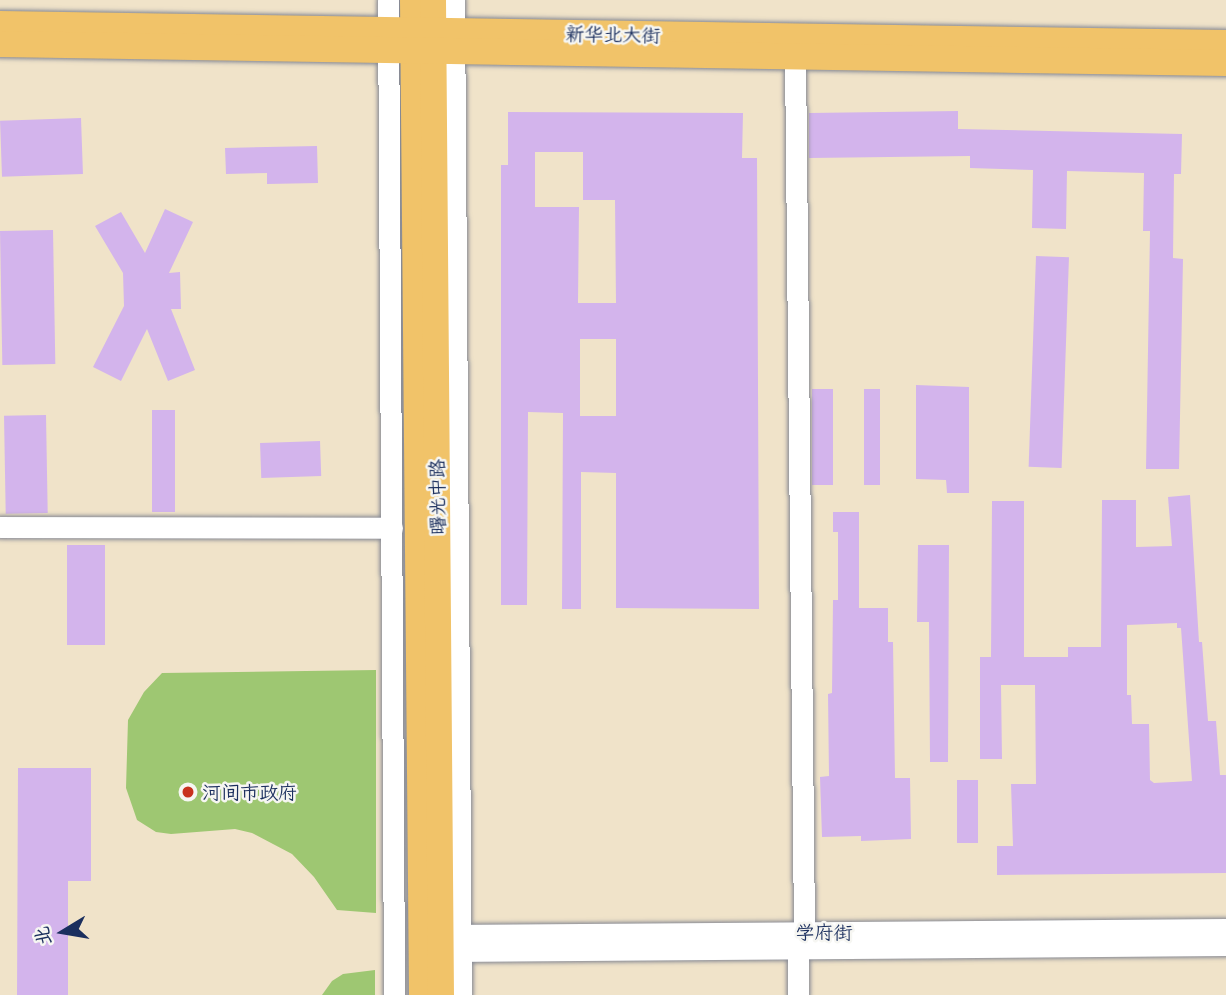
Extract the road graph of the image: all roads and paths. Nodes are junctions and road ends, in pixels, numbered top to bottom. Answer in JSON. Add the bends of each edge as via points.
{"nodes":[{"id":1,"x":388,"y":0,"type":"edge"},
{"id":2,"x":413,"y":0,"type":"edge"},
{"id":3,"x":433,"y":0,"type":"edge"},
{"id":4,"x":454,"y":0,"type":"edge"},
{"id":5,"x":0,"y":24,"type":"edge"},
{"id":6,"x":422,"y":41,"type":"junction"},
{"id":7,"x":1226,"y":43,"type":"edge"},
{"id":8,"x":0,"y":44,"type":"edge"},
{"id":9,"x":795,"y":56,"type":"junction"},
{"id":10,"x":1226,"y":63,"type":"edge"},
{"id":11,"x":0,"y":527,"type":"edge"},
{"id":12,"x":392,"y":528,"type":"junction"},
{"id":13,"x":1226,"y":929,"type":"edge"},
{"id":14,"x":801,"y":940,"type":"junction"},
{"id":15,"x":441,"y":943,"type":"junction"},
{"id":16,"x":1226,"y":945,"type":"edge"},
{"id":17,"x":394,"y":995,"type":"edge"},
{"id":18,"x":422,"y":995,"type":"edge"},
{"id":19,"x":441,"y":995,"type":"edge"},
{"id":20,"x":461,"y":995,"type":"edge"},
{"id":21,"x":798,"y":995,"type":"edge"}],
"edges":[{"from":1,"to":6,"type":"street"},
{"from":2,"to":6,"type":"main road","name":"曙光中路"},
{"from":3,"to":6,"type":"main road","name":"曙光中路"},
{"from":4,"to":6,"type":"street"},
{"from":5,"to":6,"type":"main road","name":"新华北大街"},
{"from":6,"to":7,"type":"main road","name":"新华北大街"},
{"from":6,"to":8,"type":"main road","name":"新华北大街"},
{"from":6,"to":9,"type":"main road","name":"新华北大街"},
{"from":6,"to":12,"type":"street"},
{"from":6,"to":15,"type":"main road","name":"曙光中路"},
{"from":6,"to":15,"type":"street"},
{"from":9,"to":10,"type":"main road","name":"新华北大街"},
{"from":9,"to":14,"type":"street"},
{"from":11,"to":12,"type":"street"},
{"from":12,"to":17,"type":"street"},
{"from":13,"to":14,"type":"street","name":"学府街"},
{"from":14,"to":15,"type":"street","name":"学府街"},
{"from":14,"to":16,"type":"street","name":"学府街"},
{"from":14,"to":21,"type":"street"},
{"from":15,"to":18,"type":"main road","name":"曙光中路"},
{"from":15,"to":19,"type":"main road","name":"曙光中路"},
{"from":15,"to":20,"type":"street"}]}
